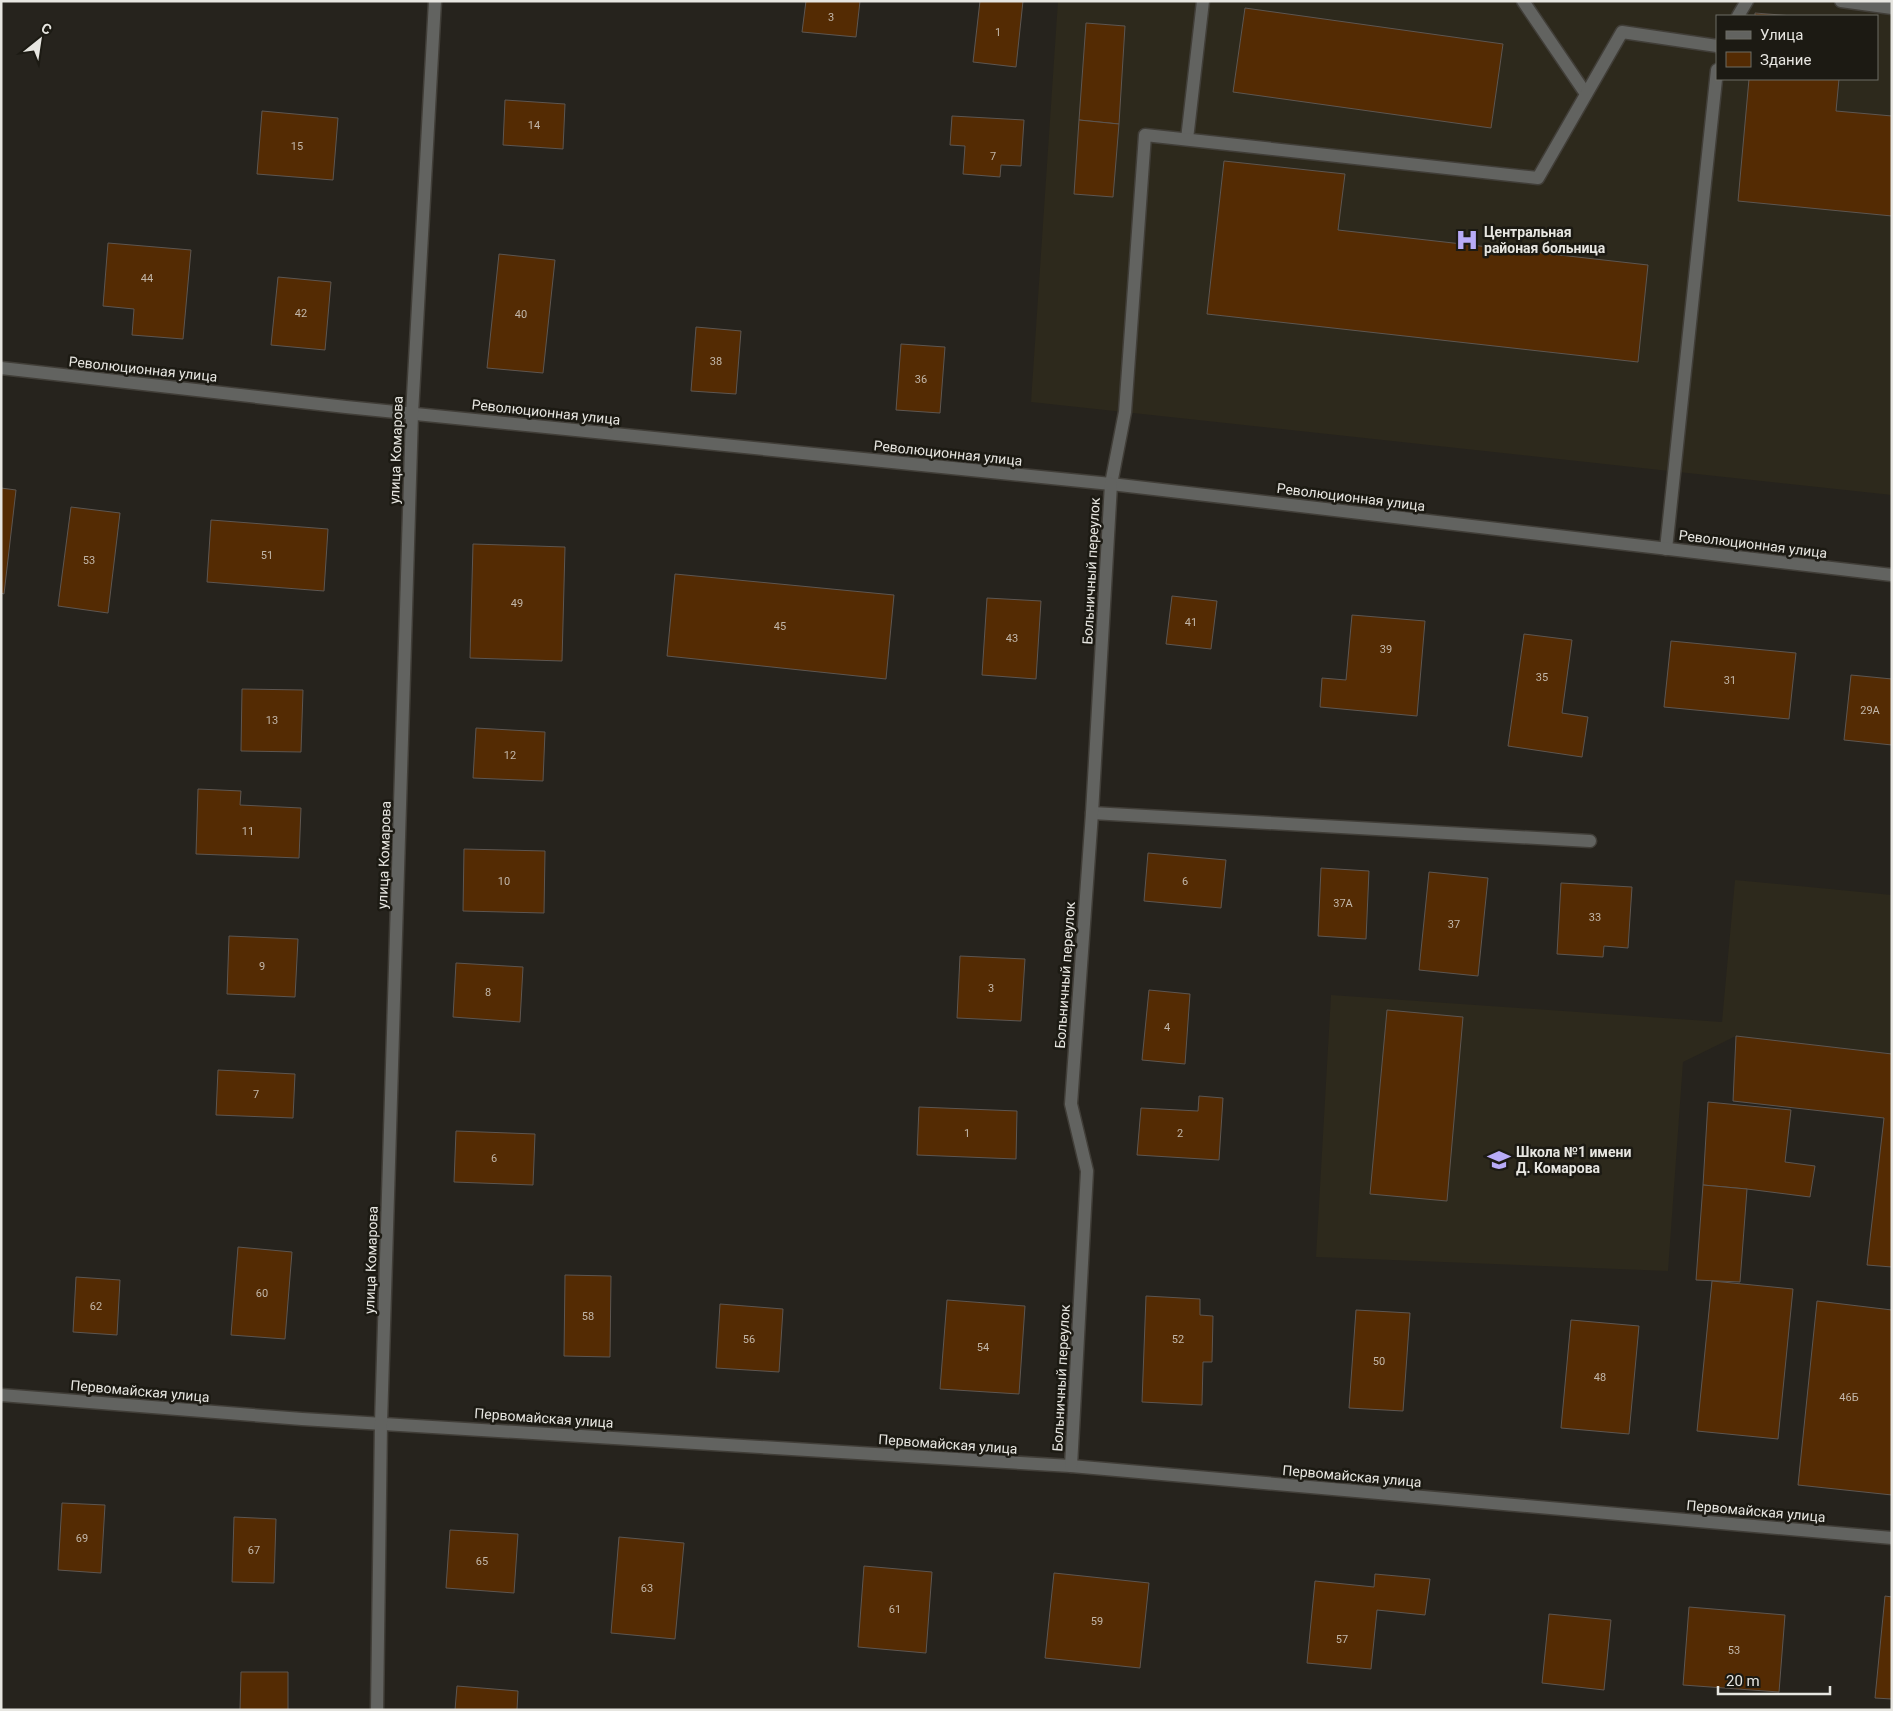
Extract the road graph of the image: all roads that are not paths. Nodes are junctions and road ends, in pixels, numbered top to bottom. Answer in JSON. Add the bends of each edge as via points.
{"nodes":[{"id":1,"x":435,"y":1,"type":"edge"},
{"id":2,"x":1203,"y":1,"type":"edge"},
{"id":3,"x":1523,"y":1,"type":"edge"},
{"id":4,"x":1748,"y":1,"type":"edge"},
{"id":5,"x":1841,"y":1,"type":"edge"},
{"id":6,"x":1892,"y":8,"type":"edge"},
{"id":7,"x":1739,"y":15,"type":"edge"},
{"id":8,"x":1716,"y":46,"type":"edge"},
{"id":9,"x":1716,"y":79,"type":"edge"},
{"id":10,"x":1586,"y":94,"type":"junction"},
{"id":11,"x":1187,"y":139,"type":"junction"},
{"id":12,"x":1,"y":368,"type":"edge"},
{"id":13,"x":412,"y":414,"type":"junction"},
{"id":14,"x":1111,"y":484,"type":"junction"},
{"id":15,"x":1666,"y":549,"type":"junction"},
{"id":16,"x":1892,"y":575,"type":"edge"},
{"id":17,"x":1092,"y":813,"type":"junction"},
{"id":18,"x":1590,"y":841,"type":"dead end"},
{"id":19,"x":1,"y":1395,"type":"edge"},
{"id":20,"x":381,"y":1423,"type":"junction"},
{"id":21,"x":1071,"y":1466,"type":"junction"},
{"id":22,"x":1892,"y":1538,"type":"edge"},
{"id":23,"x":377,"y":1710,"type":"edge"}],
"edges":[{"from":1,"to":13,"type":"street","name":"улица Комарова"},
{"from":2,"to":11,"type":"street"},
{"from":3,"to":10,"type":"street"},
{"from":4,"to":7,"type":"street"},
{"from":5,"to":6,"type":"street"},
{"from":8,"to":10,"type":"street","via":[[1622,32]]},
{"from":9,"to":15,"type":"street"},
{"from":10,"to":11,"type":"street","via":[[1538,178]]},
{"from":11,"to":14,"type":"street","name":"Больничный переулок","via":[[1145,135],[1125,412]]},
{"from":12,"to":13,"type":"street","name":"Революционная улица"},
{"from":13,"to":14,"type":"street","name":"Революционная улица"},
{"from":13,"to":20,"type":"street","name":"улица Комарова"},
{"from":14,"to":15,"type":"street","name":"Революционная улица"},
{"from":14,"to":17,"type":"street","name":"Больничный переулок"},
{"from":15,"to":16,"type":"street","name":"Революционная улица"},
{"from":17,"to":18,"type":"street"},
{"from":17,"to":21,"type":"street","name":"Больничный переулок","via":[[1072,1104],[1087,1171]]},
{"from":19,"to":20,"type":"street","name":"Первомайская улица"},
{"from":20,"to":21,"type":"street","name":"Первомайская улица"},
{"from":20,"to":23,"type":"street","name":"улица Комарова"},
{"from":21,"to":22,"type":"street","name":"Первомайская улица"}]}
